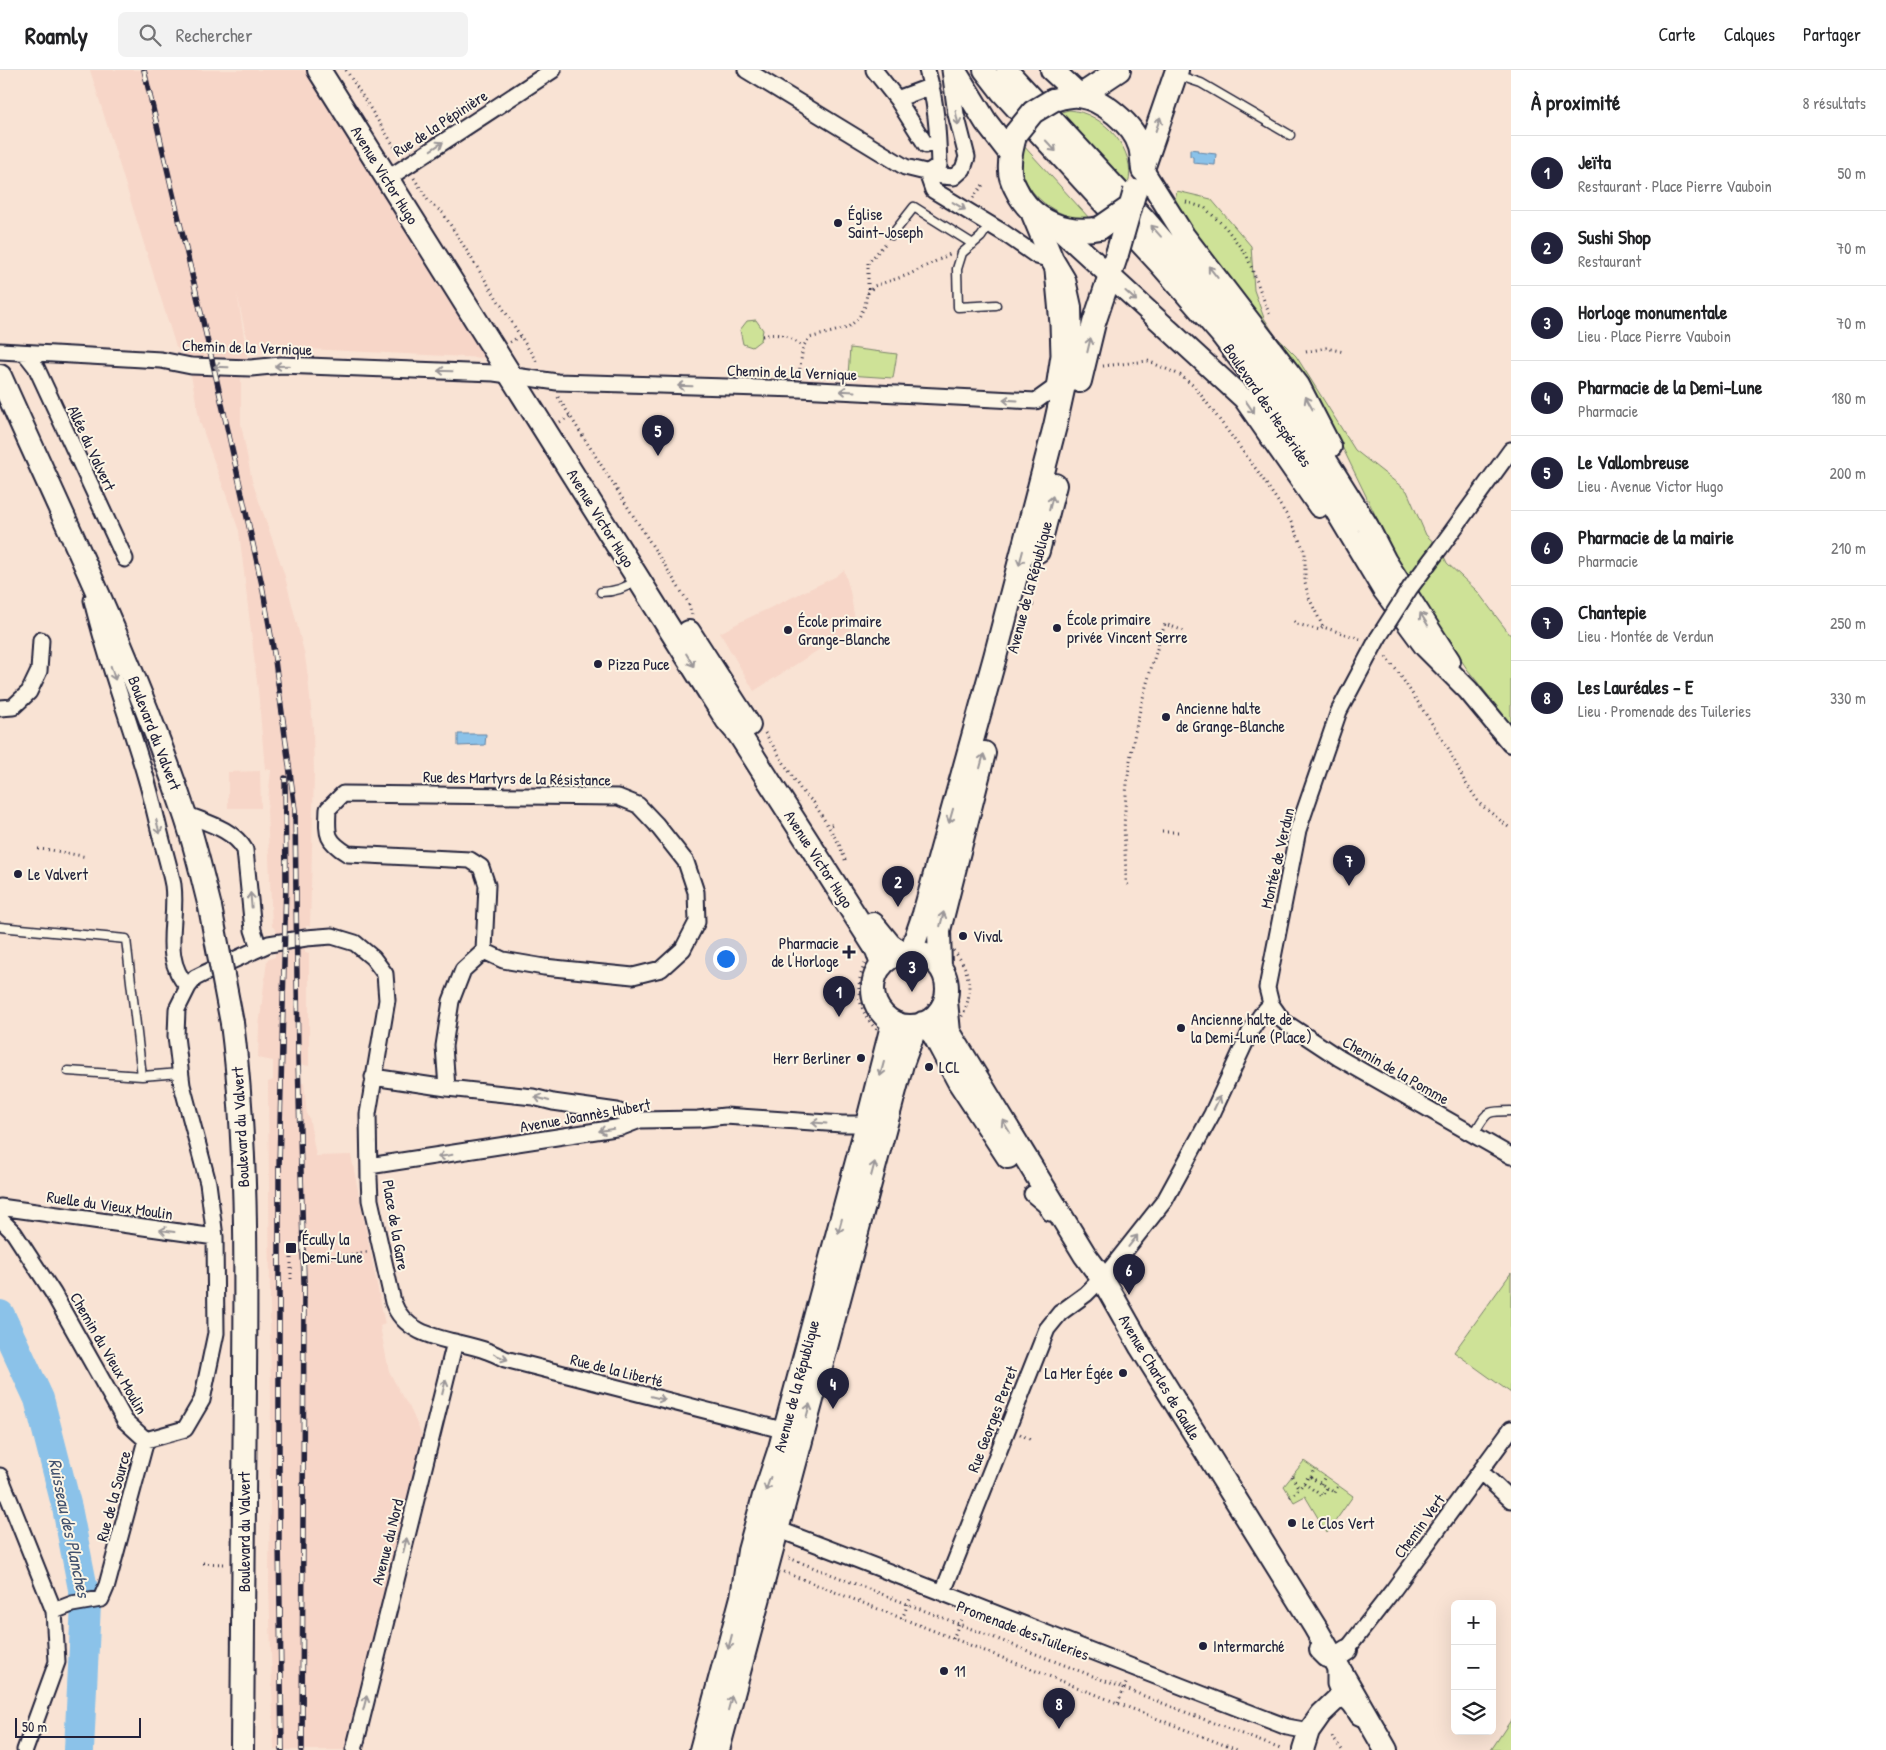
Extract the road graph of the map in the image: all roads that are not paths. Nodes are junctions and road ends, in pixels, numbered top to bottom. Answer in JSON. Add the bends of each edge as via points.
{"nodes":[{"id":1,"x":319,"y":70,"type":"edge"},
{"id":2,"x":332,"y":70,"type":"edge"},
{"id":3,"x":553,"y":70,"type":"edge"},
{"id":4,"x":746,"y":70,"type":"edge"},
{"id":5,"x":874,"y":70,"type":"edge"},
{"id":6,"x":927,"y":70,"type":"edge"},
{"id":7,"x":952,"y":70,"type":"edge"},
{"id":8,"x":984,"y":70,"type":"edge"},
{"id":9,"x":1007,"y":70,"type":"edge"},
{"id":10,"x":1052,"y":70,"type":"edge"},
{"id":11,"x":1120,"y":70,"type":"edge"},
{"id":12,"x":1176,"y":72,"type":"edge"},
{"id":13,"x":933,"y":94,"type":"junction"},
{"id":14,"x":1080,"y":96,"type":"junction"},
{"id":15,"x":897,"y":99,"type":"junction"},
{"id":16,"x":1290,"y":135,"type":"dead end"},
{"id":17,"x":1013,"y":143,"type":"junction"},
{"id":18,"x":926,"y":145,"type":"junction"},
{"id":19,"x":402,"y":169,"type":"junction"},
{"id":20,"x":1143,"y":170,"type":"junction"},
{"id":21,"x":924,"y":172,"type":"junction"},
{"id":22,"x":1132,"y":200,"type":"junction"},
{"id":23,"x":1033,"y":214,"type":"junction"},
{"id":24,"x":990,"y":225,"type":"junction"},
{"id":25,"x":1057,"y":227,"type":"junction"},
{"id":26,"x":892,"y":234,"type":"road end"},
{"id":27,"x":971,"y":243,"type":"junction"},
{"id":28,"x":1052,"y":260,"type":"junction"},
{"id":29,"x":1110,"y":276,"type":"junction"},
{"id":30,"x":996,"y":305,"type":"dead end"},
{"id":31,"x":0,"y":351,"type":"edge"},
{"id":32,"x":25,"y":353,"type":"junction"},
{"id":33,"x":510,"y":375,"type":"junction"},
{"id":34,"x":0,"y":376,"type":"edge"},
{"id":35,"x":1054,"y":388,"type":"junction"},
{"id":36,"x":1055,"y":426,"type":"junction"},
{"id":37,"x":1511,"y":450,"type":"edge"},
{"id":38,"x":1368,"y":526,"type":"junction"},
{"id":39,"x":125,"y":559,"type":"dead end"},
{"id":40,"x":84,"y":563,"type":"junction"},
{"id":41,"x":639,"y":579,"type":"junction"},
{"id":42,"x":1383,"y":590,"type":"junction"},
{"id":43,"x":601,"y":592,"type":"dead end"},
{"id":44,"x":40,"y":640,"type":"dead end"},
{"id":45,"x":1468,"y":690,"type":"junction"},
{"id":46,"x":0,"y":708,"type":"edge"},
{"id":47,"x":1511,"y":742,"type":"edge"},
{"id":48,"x":185,"y":814,"type":"junction"},
{"id":49,"x":0,"y":927,"type":"edge"},
{"id":50,"x":896,"y":946,"type":"junction"},
{"id":51,"x":259,"y":948,"type":"junction"},
{"id":52,"x":484,"y":951,"type":"junction"},
{"id":53,"x":940,"y":967,"type":"junction"},
{"id":54,"x":188,"y":987,"type":"junction"},
{"id":55,"x":1271,"y":1004,"type":"junction"},
{"id":56,"x":916,"y":1032,"type":"junction"},
{"id":57,"x":68,"y":1071,"type":"dead end"},
{"id":58,"x":180,"y":1073,"type":"junction"},
{"id":59,"x":142,"y":1076,"type":"junction"},
{"id":60,"x":373,"y":1077,"type":"junction"},
{"id":61,"x":447,"y":1088,"type":"junction"},
{"id":62,"x":1511,"y":1110,"type":"edge"},
{"id":63,"x":640,"y":1120,"type":"junction"},
{"id":64,"x":867,"y":1124,"type":"junction"},
{"id":65,"x":1473,"y":1134,"type":"junction"},
{"id":66,"x":1511,"y":1156,"type":"edge"},
{"id":67,"x":369,"y":1166,"type":"junction"},
{"id":68,"x":0,"y":1207,"type":"edge"},
{"id":69,"x":0,"y":1219,"type":"edge"},
{"id":70,"x":215,"y":1237,"type":"junction"},
{"id":71,"x":1096,"y":1284,"type":"junction"},
{"id":72,"x":455,"y":1342,"type":"junction"},
{"id":73,"x":1511,"y":1430,"type":"edge"},
{"id":74,"x":786,"y":1431,"type":"junction"},
{"id":75,"x":146,"y":1440,"type":"junction"},
{"id":76,"x":1480,"y":1472,"type":"junction"},
{"id":77,"x":0,"y":1476,"type":"edge"},
{"id":78,"x":1511,"y":1500,"type":"edge"},
{"id":79,"x":776,"y":1528,"type":"junction"},
{"id":80,"x":1263,"y":1562,"type":"junction"},
{"id":81,"x":943,"y":1592,"type":"junction"},
{"id":82,"x":54,"y":1611,"type":"junction"},
{"id":83,"x":1340,"y":1652,"type":"junction"},
{"id":84,"x":1340,"y":1696,"type":"junction"},
{"id":85,"x":1309,"y":1731,"type":"junction"},
{"id":86,"x":25,"y":1750,"type":"edge"},
{"id":87,"x":242,"y":1750,"type":"edge"},
{"id":88,"x":354,"y":1750,"type":"edge"},
{"id":89,"x":701,"y":1750,"type":"edge"},
{"id":90,"x":718,"y":1750,"type":"edge"},
{"id":91,"x":1303,"y":1750,"type":"edge"},
{"id":92,"x":1371,"y":1750,"type":"edge"},
{"id":93,"x":1385,"y":1750,"type":"edge"}],
"edges":[{"from":1,"to":33,"type":"main road","name":"Avenue Victor Hugo"},
{"from":2,"to":19,"type":"main road","name":"Avenue Victor Hugo"},
{"from":19,"to":3,"type":"street","name":"Rue de la Pépinière","one_way":true},
{"from":4,"to":21,"type":"street","via":[[905,167]]},
{"from":5,"to":15,"type":"street"},
{"from":6,"to":13,"type":"street"},
{"from":7,"to":17,"type":"main road","via":[[986,122]]},
{"from":7,"to":21,"type":"street","one_way":true,"via":[[956,114],[967,157],[963,169],[954,177]]},
{"from":8,"to":42,"type":"main road","name":"Boulevard des Hespérides","one_way":true,"via":[[1161,266],[1250,373]]},
{"from":38,"to":9,"type":"main road","name":"Boulevard des Hespérides","one_way":true,"via":[[1297,413],[1233,321],[1146,220]]},
{"from":10,"to":14,"type":"main road"},
{"from":11,"to":14,"type":"main road"},
{"from":12,"to":16,"type":"lane"},
{"from":20,"to":12,"type":"main road","one_way":true},
{"from":13,"to":15,"type":"street"},
{"from":13,"to":18,"type":"street"},
{"from":13,"to":21,"type":"street","via":[[939,165]]},
{"from":14,"to":17,"type":"main road","bridge":true,"via":[[1053,100],[1033,112]]},
{"from":14,"to":20,"type":"main road","via":[[1111,110],[1128,126],[1140,146]]},
{"from":15,"to":18,"type":"street"},
{"from":17,"to":23,"type":"main road","via":[[1011,179]]},
{"from":18,"to":21,"type":"street"},
{"from":19,"to":33,"type":"main road","name":"Avenue Victor Hugo"},
{"from":20,"to":22,"type":"main road"},
{"from":38,"to":20,"type":"main road","one_way":true,"via":[[1299,384],[1184,235]]},
{"from":21,"to":24,"type":"street","one_way":true,"via":[[933,190]]},
{"from":22,"to":25,"type":"main road","bridge":true,"via":[[1100,228]]},
{"from":22,"to":29,"type":"main road","name":"Avenue de la République","bridge":true},
{"from":23,"to":25,"type":"main road"},
{"from":23,"to":28,"type":"main road","name":"Avenue de la République"},
{"from":24,"to":27,"type":"lane"},
{"from":24,"to":28,"type":"street","via":[[1037,256]]},
{"from":25,"to":29,"type":"main road"},
{"from":26,"to":27,"type":"lane","via":[[914,207]]},
{"from":27,"to":30,"type":"lane","via":[[962,253],[957,269],[958,307]]},
{"from":28,"to":35,"type":"street","name":"Avenue de la République","via":[[1059,355]]},
{"from":28,"to":36,"type":"main road","name":"Avenue de la République","via":[[1064,280],[1072,326],[1071,353]]},
{"from":29,"to":42,"type":"main road","one_way":true,"via":[[1244,399],[1334,528]]},
{"from":53,"to":29,"type":"main road","name":"Avenue de la République","one_way":true,"via":[[939,930],[1047,519],[1094,323]]},
{"from":31,"to":32,"type":"street","name":"Chemin de la Vernique"},
{"from":33,"to":32,"type":"street","name":"Chemin de la Vernique","one_way":true,"via":[[281,365],[251,368],[191,366],[161,360]]},
{"from":32,"to":39,"type":"street","name":"Allée du Valvert","via":[[36,367]]},
{"from":35,"to":33,"type":"street","name":"Chemin de la Vernique","one_way":true,"via":[[1036,401],[799,389],[557,382]]},
{"from":33,"to":41,"type":"main road","name":"Avenue Victor Hugo"},
{"from":33,"to":50,"type":"main road","name":"Avenue Victor Hugo","via":[[696,641],[878,932]]},
{"from":34,"to":40,"type":"main road","name":"Boulevard du Valvert"},
{"from":35,"to":36,"type":"lane","name":"Avenue de la République"},
{"from":36,"to":50,"type":"main road","name":"Avenue de la République","one_way":true,"via":[[995,657]]},
{"from":37,"to":55,"type":"street","name":"Montée de Verdun","bridge":true,"via":[[1410,588],[1374,645],[1339,711],[1298,830],[1268,976]]},
{"from":45,"to":38,"type":"main road","name":"Boulevard des Hespérides","one_way":true,"via":[[1386,561]]},
{"from":40,"to":48,"type":"main road","name":"Boulevard du Valvert","via":[[153,726]]},
{"from":40,"to":54,"type":"street","one_way":true,"via":[[98,626],[146,779],[173,886],[171,952],[180,979]]},
{"from":41,"to":43,"type":"lane","via":[[614,592]]},
{"from":41,"to":50,"type":"main road","name":"Avenue Victor Hugo","one_way":true,"via":[[728,720]]},
{"from":42,"to":45,"type":"main road","name":"Boulevard des Hespérides","via":[[1425,647]]},
{"from":44,"to":46,"type":"street","via":[[39,671],[29,692],[13,707]]},
{"from":45,"to":47,"type":"main road","name":"Boulevard des Hespérides"},
{"from":51,"to":48,"type":"street","one_way":true,"via":[[253,930],[245,850],[240,840]]},
{"from":48,"to":87,"type":"main road","name":"Boulevard du Valvert","bridge":true,"via":[[210,907],[232,1023],[243,1135],[246,1242]]},
{"from":49,"to":59,"type":"lane","via":[[126,937]]},
{"from":50,"to":53,"type":"main road","via":[[927,956]]},
{"from":50,"to":56,"type":"main road","via":[[876,975],[874,997],[885,1016]]},
{"from":51,"to":54,"type":"street","name":"Place de la Gare","via":[[195,978]]},
{"from":51,"to":60,"type":"street","name":"Place de la Gare","via":[[332,936],[355,943],[373,958],[385,974],[387,1000]]},
{"from":52,"to":52,"type":"street","name":"Rue des Martyrs de la Résistance","via":[[503,960],[544,967],[632,976],[661,968],[683,949],[697,922],[696,892],[686,862],[638,805],[618,797],[343,794],[328,809],[327,832],[334,846],[348,854],[470,860],[481,868],[487,885]]},
{"from":52,"to":61,"type":"street","via":[[463,970],[451,1001],[444,1046]]},
{"from":53,"to":56,"type":"main road","name":"Avenue Charles de Gaulle","via":[[946,977],[946,1001]]},
{"from":54,"to":58,"type":"street","via":[[177,1009]]},
{"from":55,"to":65,"type":"street","name":"Chemin de la Pomme","via":[[1283,1021],[1339,1058]]},
{"from":71,"to":55,"type":"street","one_way":true,"via":[[1165,1200],[1212,1114],[1248,1035]]},
{"from":56,"to":64,"type":"main road","name":"Avenue de la République","one_way":true},
{"from":56,"to":71,"type":"main road","name":"Avenue Charles de Gaulle","via":[[958,1082]]},
{"from":71,"to":56,"type":"main road","name":"Avenue Charles de Gaulle","one_way":true,"via":[[1084,1255]]},
{"from":74,"to":56,"type":"main road","name":"Avenue de la République","one_way":true,"via":[[902,1064]]},
{"from":57,"to":59,"type":"lane"},
{"from":58,"to":59,"type":"lane"},
{"from":58,"to":70,"type":"street","via":[[208,1183]]},
{"from":60,"to":61,"type":"street"},
{"from":60,"to":67,"type":"street","name":"Place de la Gare","via":[[368,1114]]},
{"from":63,"to":61,"type":"street","one_way":true,"via":[[617,1111],[533,1097]]},
{"from":62,"to":65,"type":"lane","via":[[1486,1114]]},
{"from":64,"to":63,"type":"street","name":"Avenue Joannès Hubert","one_way":true,"via":[[725,1116]]},
{"from":63,"to":67,"type":"street","name":"Avenue Joannès Hubert","one_way":true,"via":[[622,1128]]},
{"from":64,"to":74,"type":"main road","name":"Avenue de la République","one_way":true},
{"from":65,"to":66,"type":"street","name":"Chemin de la Pomme"},
{"from":67,"to":72,"type":"street","name":"Place de la Gare","via":[[370,1200],[396,1309],[419,1330]]},
{"from":70,"to":68,"type":"street","name":"Ruelle du Vieux Moulin","one_way":true},
{"from":69,"to":75,"type":"street","name":"Chemin du Vieux Moulin","via":[[14,1233],[54,1293],[125,1421]]},
{"from":70,"to":75,"type":"street","via":[[216,1333],[202,1400],[185,1429]]},
{"from":71,"to":80,"type":"main road","name":"Avenue Charles de Gaulle","via":[[1122,1336],[1211,1480],[1226,1512]]},
{"from":71,"to":81,"type":"street","name":"Rue Georges Perret","via":[[1047,1329]]},
{"from":71,"to":83,"type":"main road","name":"Avenue Charles de Gaulle"},
{"from":72,"to":74,"type":"street","name":"Rue de la Liberté","one_way":true,"via":[[505,1359]]},
{"from":88,"to":72,"type":"street","name":"Avenue du Nord","one_way":true},
{"from":73,"to":76,"type":"street","name":"Chemin Vert"},
{"from":74,"to":79,"type":"main road","name":"Avenue de la République"},
{"from":75,"to":82,"type":"street","name":"Rue de la Source","via":[[101,1599]]},
{"from":76,"to":78,"type":"street"},
{"from":76,"to":83,"type":"street","name":"Chemin Vert"},
{"from":77,"to":82,"type":"street"},
{"from":79,"to":81,"type":"street","name":"Promenade des Tuileries"},
{"from":79,"to":89,"type":"main road","name":"Avenue de la République","one_way":true,"via":[[744,1576],[742,1598]]},
{"from":90,"to":79,"type":"main road","name":"Avenue de la République","one_way":true,"via":[[774,1561]]},
{"from":80,"to":83,"type":"main road","via":[[1320,1650],[1327,1656]]},
{"from":80,"to":84,"type":"main road","name":"Avenue Charles de Gaulle"},
{"from":81,"to":85,"type":"street","name":"Promenade des Tuileries","via":[[1287,1727]]},
{"from":82,"to":86,"type":"street","via":[[57,1662]]},
{"from":83,"to":84,"type":"street","via":[[1334,1671]]},
{"from":83,"to":93,"type":"main road","name":"Avenue Charles de Gaulle"},
{"from":84,"to":85,"type":"main road"},
{"from":84,"to":92,"type":"main road","name":"Avenue Charles de Gaulle"},
{"from":84,"to":93,"type":"main road","via":[[1352,1702]]},
{"from":85,"to":91,"type":"main road"}]}
